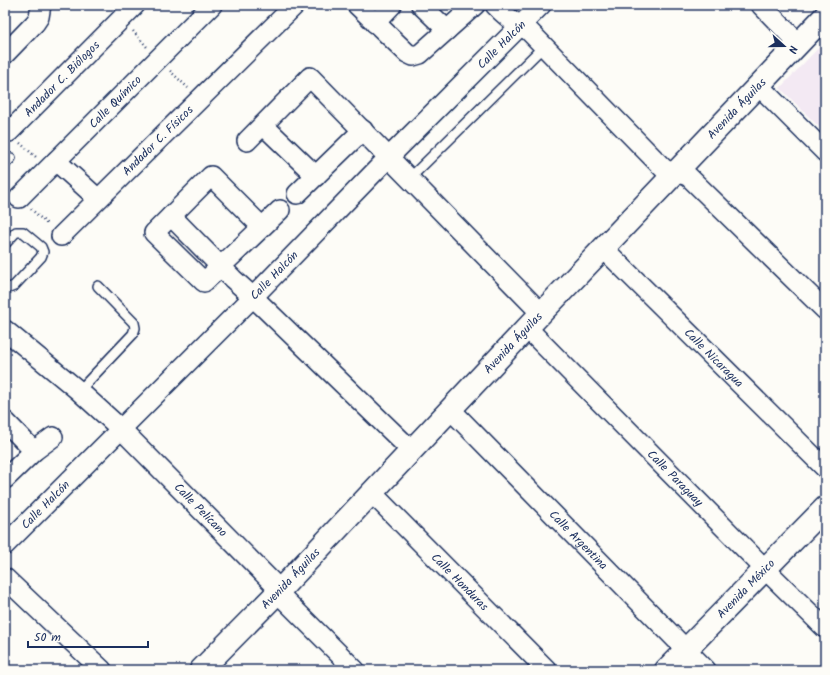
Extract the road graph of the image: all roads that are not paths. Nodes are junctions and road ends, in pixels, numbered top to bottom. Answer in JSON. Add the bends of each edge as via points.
{"nodes":[{"id":1,"x":41,"y":5,"type":"edge"},
{"id":2,"x":135,"y":5,"type":"edge"},
{"id":3,"x":212,"y":5,"type":"edge"},
{"id":4,"x":295,"y":5,"type":"edge"},
{"id":5,"x":357,"y":5,"type":"edge"},
{"id":6,"x":392,"y":5,"type":"edge"},
{"id":7,"x":421,"y":5,"type":"edge"},
{"id":8,"x":475,"y":5,"type":"edge"},
{"id":9,"x":495,"y":5,"type":"edge"},
{"id":10,"x":541,"y":5,"type":"edge"},
{"id":11,"x":761,"y":5,"type":"edge"},
{"id":12,"x":825,"y":16,"type":"edge"},
{"id":13,"x":525,"y":20,"type":"edge"},
{"id":14,"x":375,"y":23,"type":"junction"},
{"id":15,"x":447,"y":30,"type":"junction"},
{"id":16,"x":798,"y":43,"type":"junction"},
{"id":17,"x":544,"y":46,"type":"junction"},
{"id":18,"x":5,"y":54,"type":"edge"},
{"id":19,"x":759,"y":86,"type":"junction"},
{"id":20,"x":263,"y":125,"type":"junction"},
{"id":21,"x":362,"y":130,"type":"junction"},
{"id":22,"x":9,"y":132,"type":"road end"},
{"id":23,"x":248,"y":141,"type":"dead end"},
{"id":24,"x":825,"y":152,"type":"edge"},
{"id":25,"x":388,"y":158,"type":"junction"},
{"id":26,"x":52,"y":165,"type":"junction"},
{"id":27,"x":676,"y":172,"type":"junction"},
{"id":28,"x":316,"y":176,"type":"junction"},
{"id":29,"x":409,"y":179,"type":"junction"},
{"id":30,"x":297,"y":194,"type":"dead end"},
{"id":31,"x":19,"y":198,"type":"road end"},
{"id":32,"x":97,"y":198,"type":"junction"},
{"id":33,"x":280,"y":210,"type":"dead end"},
{"id":34,"x":262,"y":227,"type":"junction"},
{"id":35,"x":61,"y":236,"type":"road end"},
{"id":36,"x":5,"y":244,"type":"edge"},
{"id":37,"x":603,"y":248,"type":"junction"},
{"id":38,"x":221,"y":266,"type":"junction"},
{"id":39,"x":98,"y":286,"type":"dead end"},
{"id":40,"x":5,"y":287,"type":"edge"},
{"id":41,"x":253,"y":297,"type":"junction"},
{"id":42,"x":825,"y":310,"type":"edge"},
{"id":43,"x":534,"y":321,"type":"junction"},
{"id":44,"x":5,"y":330,"type":"edge"},
{"id":45,"x":79,"y":391,"type":"junction"},
{"id":46,"x":451,"y":410,"type":"junction"},
{"id":47,"x":5,"y":421,"type":"edge"},
{"id":48,"x":121,"y":429,"type":"junction"},
{"id":49,"x":53,"y":438,"type":"dead end"},
{"id":50,"x":34,"y":450,"type":"junction"},
{"id":51,"x":412,"y":451,"type":"junction"},
{"id":52,"x":825,"y":468,"type":"edge"},
{"id":53,"x":5,"y":479,"type":"edge"},
{"id":54,"x":372,"y":493,"type":"junction"},
{"id":55,"x":825,"y":508,"type":"edge"},
{"id":56,"x":5,"y":544,"type":"edge"},
{"id":57,"x":764,"y":569,"type":"junction"},
{"id":58,"x":5,"y":578,"type":"edge"},
{"id":59,"x":279,"y":591,"type":"junction"},
{"id":60,"x":825,"y":628,"type":"edge"},
{"id":61,"x":686,"y":650,"type":"junction"},
{"id":62,"x":102,"y":670,"type":"edge"},
{"id":63,"x":201,"y":670,"type":"edge"},
{"id":64,"x":355,"y":670,"type":"edge"},
{"id":65,"x":548,"y":670,"type":"edge"},
{"id":66,"x":666,"y":670,"type":"edge"},
{"id":67,"x":706,"y":670,"type":"edge"}],
"edges":[{"from":1,"to":18,"type":"street","via":[[35,23]]},
{"from":2,"to":22,"type":"street","name":"Andador C. Biólogos"},
{"from":3,"to":26,"type":"street","name":"Calle Químico"},
{"from":4,"to":32,"type":"street","name":"Andador C. Físicos"},
{"from":5,"to":14,"type":"street"},
{"from":6,"to":14,"type":"street"},
{"from":7,"to":15,"type":"street"},
{"from":8,"to":15,"type":"street"},
{"from":9,"to":13,"type":"street","via":[[502,13]]},
{"from":10,"to":13,"type":"street","name":"Calle Halcón"},
{"from":11,"to":16,"type":"street"},
{"from":12,"to":16,"type":"street","name":"Avenida Águilas"},
{"from":13,"to":17,"type":"street"},
{"from":13,"to":25,"type":"street","name":"Calle Halcón"},
{"from":14,"to":15,"type":"street","via":[[413,56],[420,54]]},
{"from":16,"to":19,"type":"street","name":"Avenida Águilas"},
{"from":17,"to":27,"type":"street","via":[[664,169]]},
{"from":17,"to":29,"type":"lane"},
{"from":19,"to":24,"type":"street"},
{"from":19,"to":27,"type":"street","name":"Avenida Águilas"},
{"from":20,"to":21,"type":"street","name":"Calle Paraguay","via":[[310,78]]},
{"from":20,"to":23,"type":"street"},
{"from":20,"to":28,"type":"street"},
{"from":21,"to":25,"type":"street","name":"Calle Paraguay"},
{"from":21,"to":28,"type":"street"},
{"from":25,"to":29,"type":"street","name":"Calle Paraguay"},
{"from":25,"to":41,"type":"street","name":"Calle Halcón"},
{"from":26,"to":31,"type":"street","name":"Calle Químico"},
{"from":26,"to":32,"type":"street"},
{"from":27,"to":37,"type":"street","name":"Avenida Águilas"},
{"from":27,"to":42,"type":"street","via":[[688,176]]},
{"from":28,"to":30,"type":"street"},
{"from":29,"to":43,"type":"street","name":"Calle Paraguay"},
{"from":32,"to":35,"type":"street","name":"Andador C. Físicos"},
{"from":33,"to":34,"type":"street"},
{"from":34,"to":38,"type":"street"},
{"from":34,"to":38,"type":"street","via":[[211,176],[154,233],[204,282]]},
{"from":36,"to":40,"type":"lane","via":[[16,232],[23,232],[41,247],[43,252],[14,286]]},
{"from":37,"to":43,"type":"street","name":"Avenida Águilas"},
{"from":37,"to":52,"type":"street","name":"Calle Nicaragua"},
{"from":38,"to":41,"type":"street"},
{"from":39,"to":45,"type":"lane","via":[[134,322],[135,328],[133,334]]},
{"from":41,"to":48,"type":"street","name":"Calle Halcón"},
{"from":41,"to":51,"type":"street"},
{"from":43,"to":46,"type":"street","name":"Avenida Águilas"},
{"from":43,"to":57,"type":"street","name":"Calle Paraguay"},
{"from":44,"to":45,"type":"street","name":"Calle Pelícano"},
{"from":45,"to":48,"type":"street","name":"Calle Pelícano"},
{"from":46,"to":51,"type":"street","name":"Avenida Águilas"},
{"from":46,"to":61,"type":"street","name":"Calle Argentina"},
{"from":47,"to":50,"type":"street"},
{"from":48,"to":56,"type":"street","name":"Calle Halcón"},
{"from":48,"to":59,"type":"street","name":"Calle Pelícano"},
{"from":49,"to":50,"type":"street"},
{"from":50,"to":53,"type":"street"},
{"from":51,"to":54,"type":"street","name":"Avenida Águilas"},
{"from":54,"to":59,"type":"street","name":"Avenida Águilas"},
{"from":54,"to":65,"type":"street","name":"Calle Honduras"},
{"from":55,"to":57,"type":"street","name":"Avenida México"},
{"from":57,"to":60,"type":"street","name":"Calle Paraguay"},
{"from":57,"to":61,"type":"street","name":"Avenida México"},
{"from":58,"to":62,"type":"street"},
{"from":59,"to":63,"type":"street","name":"Avenida Águilas"},
{"from":59,"to":64,"type":"street","name":"Calle Pelícano"},
{"from":61,"to":66,"type":"street","name":"Avenida México"},
{"from":61,"to":67,"type":"street","name":"Calle Argentina"}]}
